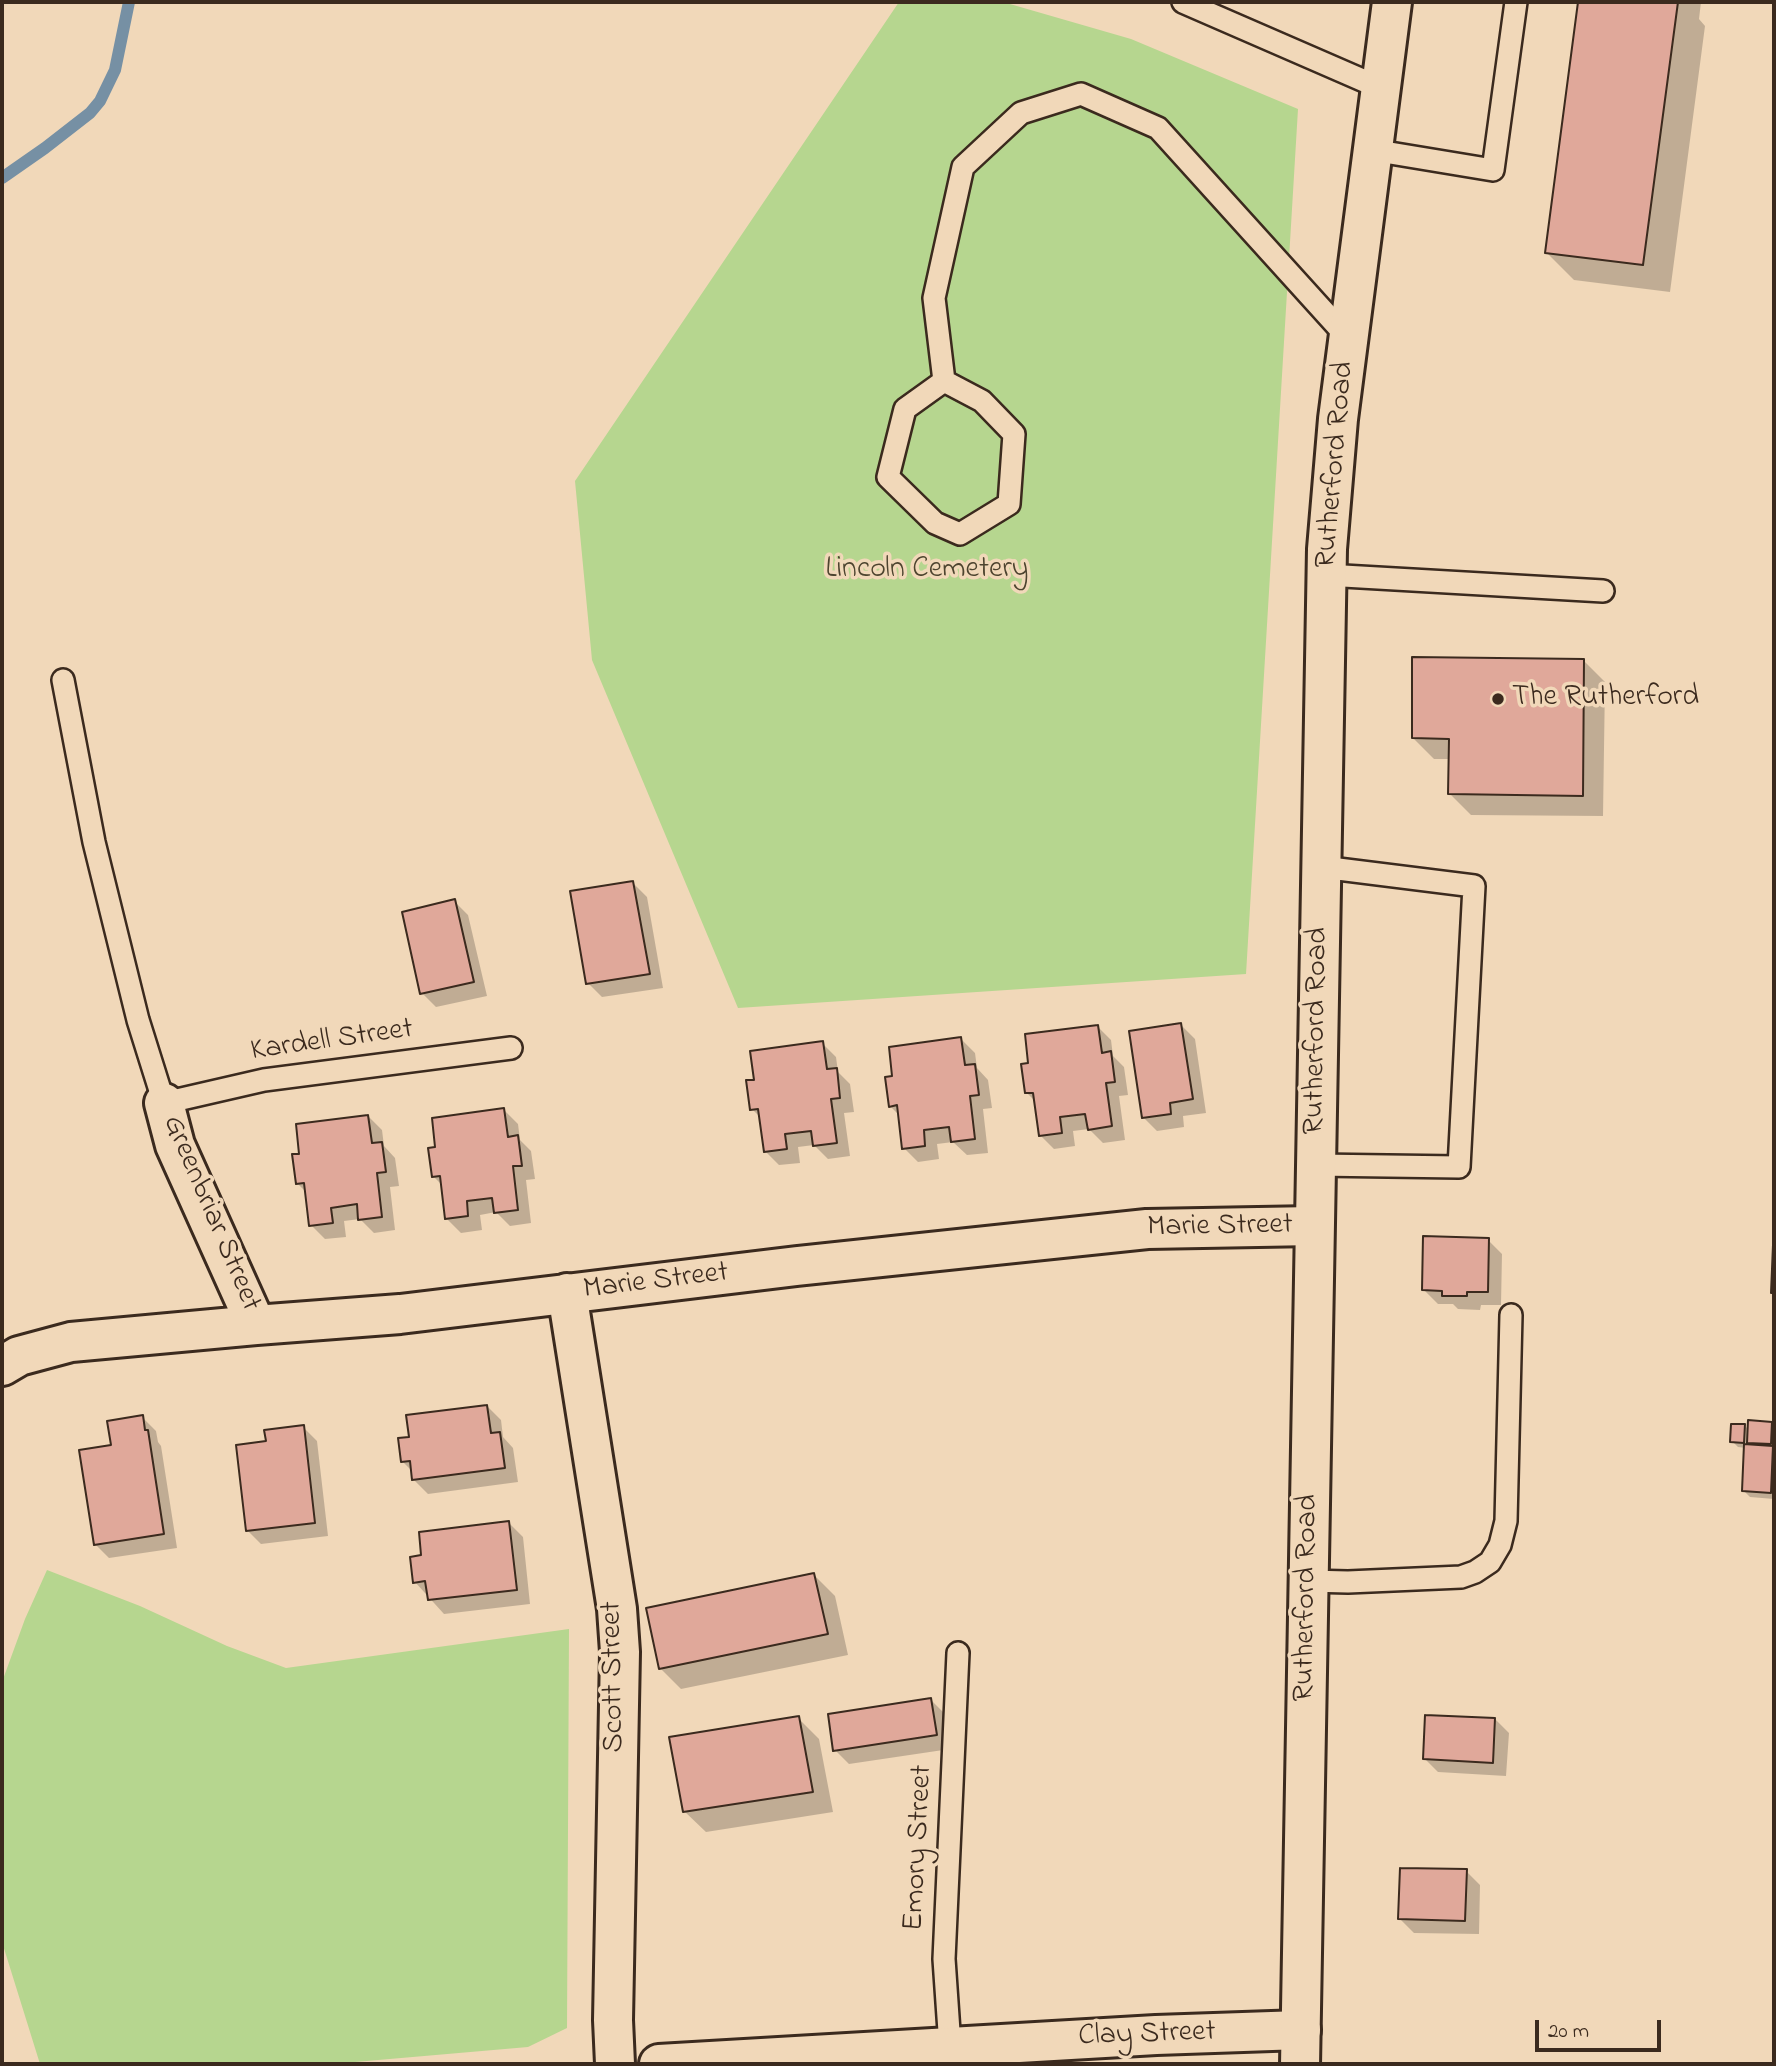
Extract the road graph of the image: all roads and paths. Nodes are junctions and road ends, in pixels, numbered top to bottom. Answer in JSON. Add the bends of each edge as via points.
{"nodes":[{"id":1,"x":1183,"y":2,"type":"edge"},
{"id":2,"x":1392,"y":2,"type":"edge"},
{"id":3,"x":1516,"y":2,"type":"edge"},
{"id":4,"x":1382,"y":89,"type":"junction"},
{"id":5,"x":1372,"y":150,"type":"junction"},
{"id":6,"x":1348,"y":338,"type":"junction"},
{"id":7,"x":944,"y":381,"type":"junction"},
{"id":8,"x":1326,"y":575,"type":"junction"},
{"id":9,"x":1603,"y":591,"type":"dead end"},
{"id":10,"x":64,"y":680,"type":"dead end"},
{"id":11,"x":1322,"y":867,"type":"junction"},
{"id":12,"x":510,"y":1048,"type":"dead end"},
{"id":13,"x":164,"y":1103,"type":"junction"},
{"id":14,"x":1316,"y":1165,"type":"junction"},
{"id":15,"x":1314,"y":1226,"type":"junction"},
{"id":16,"x":567,"y":1293,"type":"junction"},
{"id":17,"x":1511,"y":1315,"type":"dead end"},
{"id":18,"x":256,"y":1325,"type":"junction"},
{"id":19,"x":2,"y":1366,"type":"edge"},
{"id":20,"x":1308,"y":1581,"type":"junction"},
{"id":21,"x":958,"y":1653,"type":"dead end"},
{"id":22,"x":950,"y":2046,"type":"junction"},
{"id":23,"x":1300,"y":2047,"type":"edge"},
{"id":24,"x":615,"y":2064,"type":"edge"},
{"id":25,"x":659,"y":2064,"type":"edge"}],
"edges":[{"from":1,"to":4,"type":"lane"},
{"from":2,"to":4,"type":"street","name":"Rutherford Road"},
{"from":3,"to":5,"type":"lane","via":[[1493,170]]},
{"from":4,"to":5,"type":"street","name":"Rutherford Road"},
{"from":5,"to":6,"type":"street","name":"Rutherford Road"},
{"from":6,"to":7,"type":"lane","via":[[1158,128],[1081,94],[1021,113],[963,167],[934,298]]},
{"from":6,"to":8,"type":"street","name":"Rutherford Road"},
{"from":7,"to":7,"type":"lane","via":[[905,409],[888,477],[935,523],[960,534],[1009,504],[1014,434],[982,401]]},
{"from":8,"to":9,"type":"lane"},
{"from":8,"to":11,"type":"street","name":"Rutherford Road"},
{"from":10,"to":13,"type":"lane","via":[[94,842],[138,1020]]},
{"from":11,"to":14,"type":"street","name":"Rutherford Road"},
{"from":11,"to":14,"type":"lane","via":[[1474,886],[1459,1167]]},
{"from":12,"to":13,"type":"lane","name":"Kardell Street","via":[[264,1080]]},
{"from":13,"to":18,"type":"street","name":"Greenbriar Street","via":[[175,1145]]},
{"from":14,"to":15,"type":"street","name":"Rutherford Road"},
{"from":15,"to":16,"type":"street","name":"Marie Street","via":[[1147,1229]]},
{"from":15,"to":20,"type":"street","name":"Rutherford Road"},
{"from":16,"to":18,"type":"street","name":"Marie Street","via":[[400,1314]]},
{"from":16,"to":24,"type":"street","name":"Scott Street","via":[[620,1652]]},
{"from":17,"to":20,"type":"lane","via":[[1506,1521],[1490,1562],[1461,1577]]},
{"from":18,"to":19,"type":"street","name":"Marie Street","via":[[71,1342],[19,1356]]},
{"from":20,"to":23,"type":"street","name":"Rutherford Road"},
{"from":21,"to":22,"type":"lane","name":"Emory Street","via":[[944,1959]]},
{"from":22,"to":23,"type":"street","name":"Clay Street","via":[[1156,2035]]},
{"from":22,"to":25,"type":"street","name":"Clay Street"}]}
